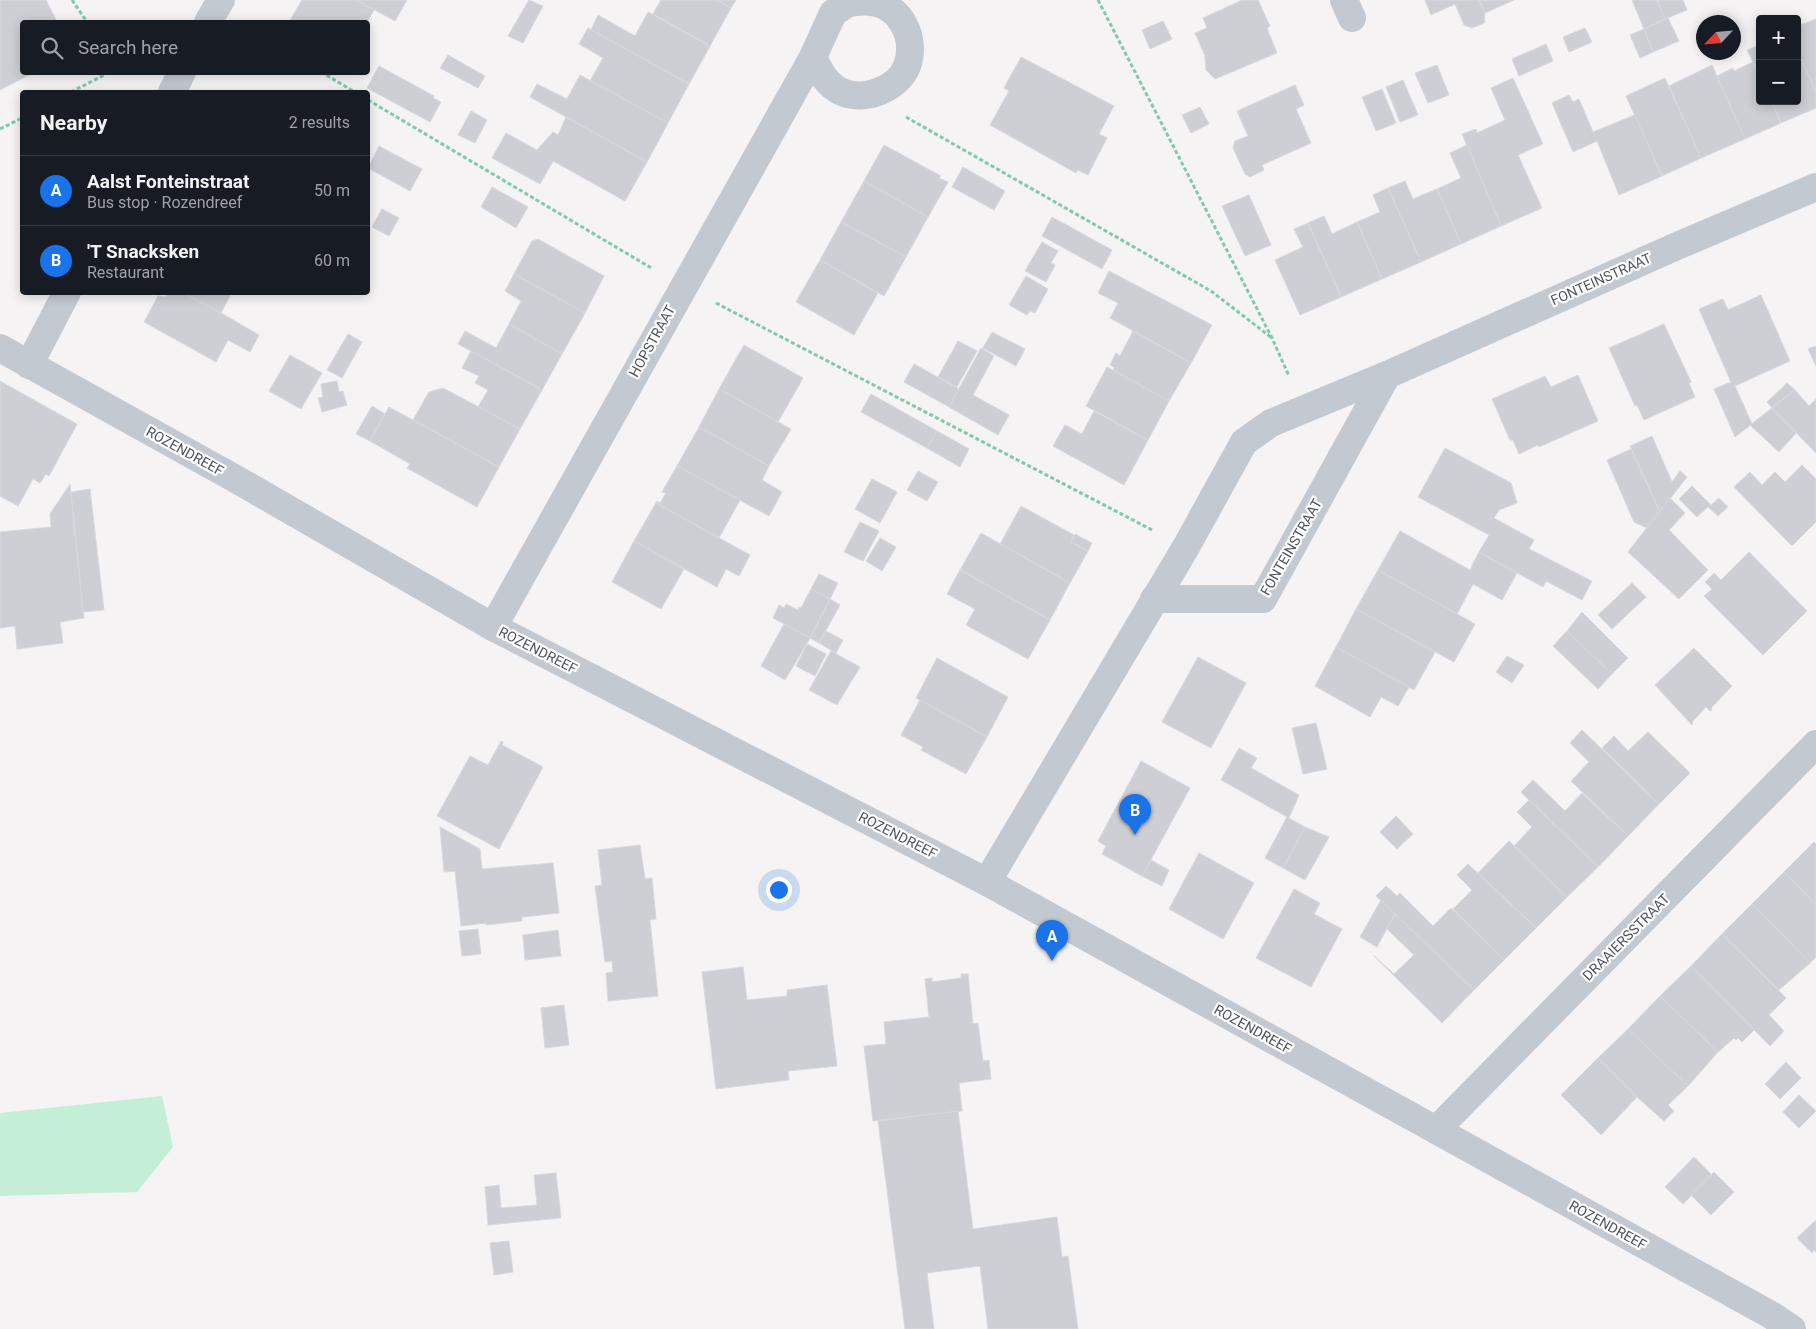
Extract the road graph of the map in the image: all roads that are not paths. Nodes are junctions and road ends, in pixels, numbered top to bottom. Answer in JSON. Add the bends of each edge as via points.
{"nodes":[{"id":1,"x":197,"y":0,"type":"edge"},
{"id":2,"x":221,"y":0,"type":"edge"},
{"id":3,"x":207,"y":20,"type":"edge"},
{"id":4,"x":209,"y":20,"type":"edge"},
{"id":5,"x":812,"y":57,"type":"junction"},
{"id":6,"x":180,"y":75,"type":"edge"},
{"id":7,"x":173,"y":90,"type":"edge"},
{"id":8,"x":1816,"y":186,"type":"edge"},
{"id":9,"x":65,"y":295,"type":"edge"},
{"id":10,"x":0,"y":348,"type":"edge"},
{"id":11,"x":29,"y":365,"type":"junction"},
{"id":12,"x":1387,"y":375,"type":"junction"},
{"id":13,"x":1154,"y":599,"type":"junction"},
{"id":14,"x":493,"y":626,"type":"junction"},
{"id":15,"x":1816,"y":744,"type":"edge"},
{"id":16,"x":987,"y":882,"type":"junction"},
{"id":17,"x":1436,"y":1130,"type":"junction"},
{"id":18,"x":1792,"y":1329,"type":"edge"}],
"edges":[{"from":1,"to":3,"type":"street"},
{"from":2,"to":4,"type":"street"},
{"from":5,"to":5,"type":"street","via":[[833,13],[855,2],[871,2],[898,15],[910,44],[907,66],[899,79],[886,89],[867,94],[841,92],[822,75]]},
{"from":5,"to":14,"type":"street","name":"HOPSTRAAT"},
{"from":6,"to":7,"type":"street"},
{"from":8,"to":12,"type":"street","name":"FONTEINSTRAAT"},
{"from":9,"to":11,"type":"street"},
{"from":10,"to":11,"type":"street","name":"ROZENDREEF"},
{"from":11,"to":14,"type":"street","name":"ROZENDREEF"},
{"from":12,"to":13,"type":"street","name":"FONTEINSTRAAT","via":[[1271,423],[1244,442]]},
{"from":12,"to":13,"type":"street","name":"FONTEINSTRAAT","via":[[1263,599]]},
{"from":13,"to":16,"type":"street","name":"FONTEINSTRAAT"},
{"from":14,"to":16,"type":"street","name":"ROZENDREEF"},
{"from":15,"to":17,"type":"street","name":"DRAAIERSSTRAAT"},
{"from":16,"to":17,"type":"street","name":"ROZENDREEF"},
{"from":17,"to":18,"type":"street","name":"ROZENDREEF"}]}
